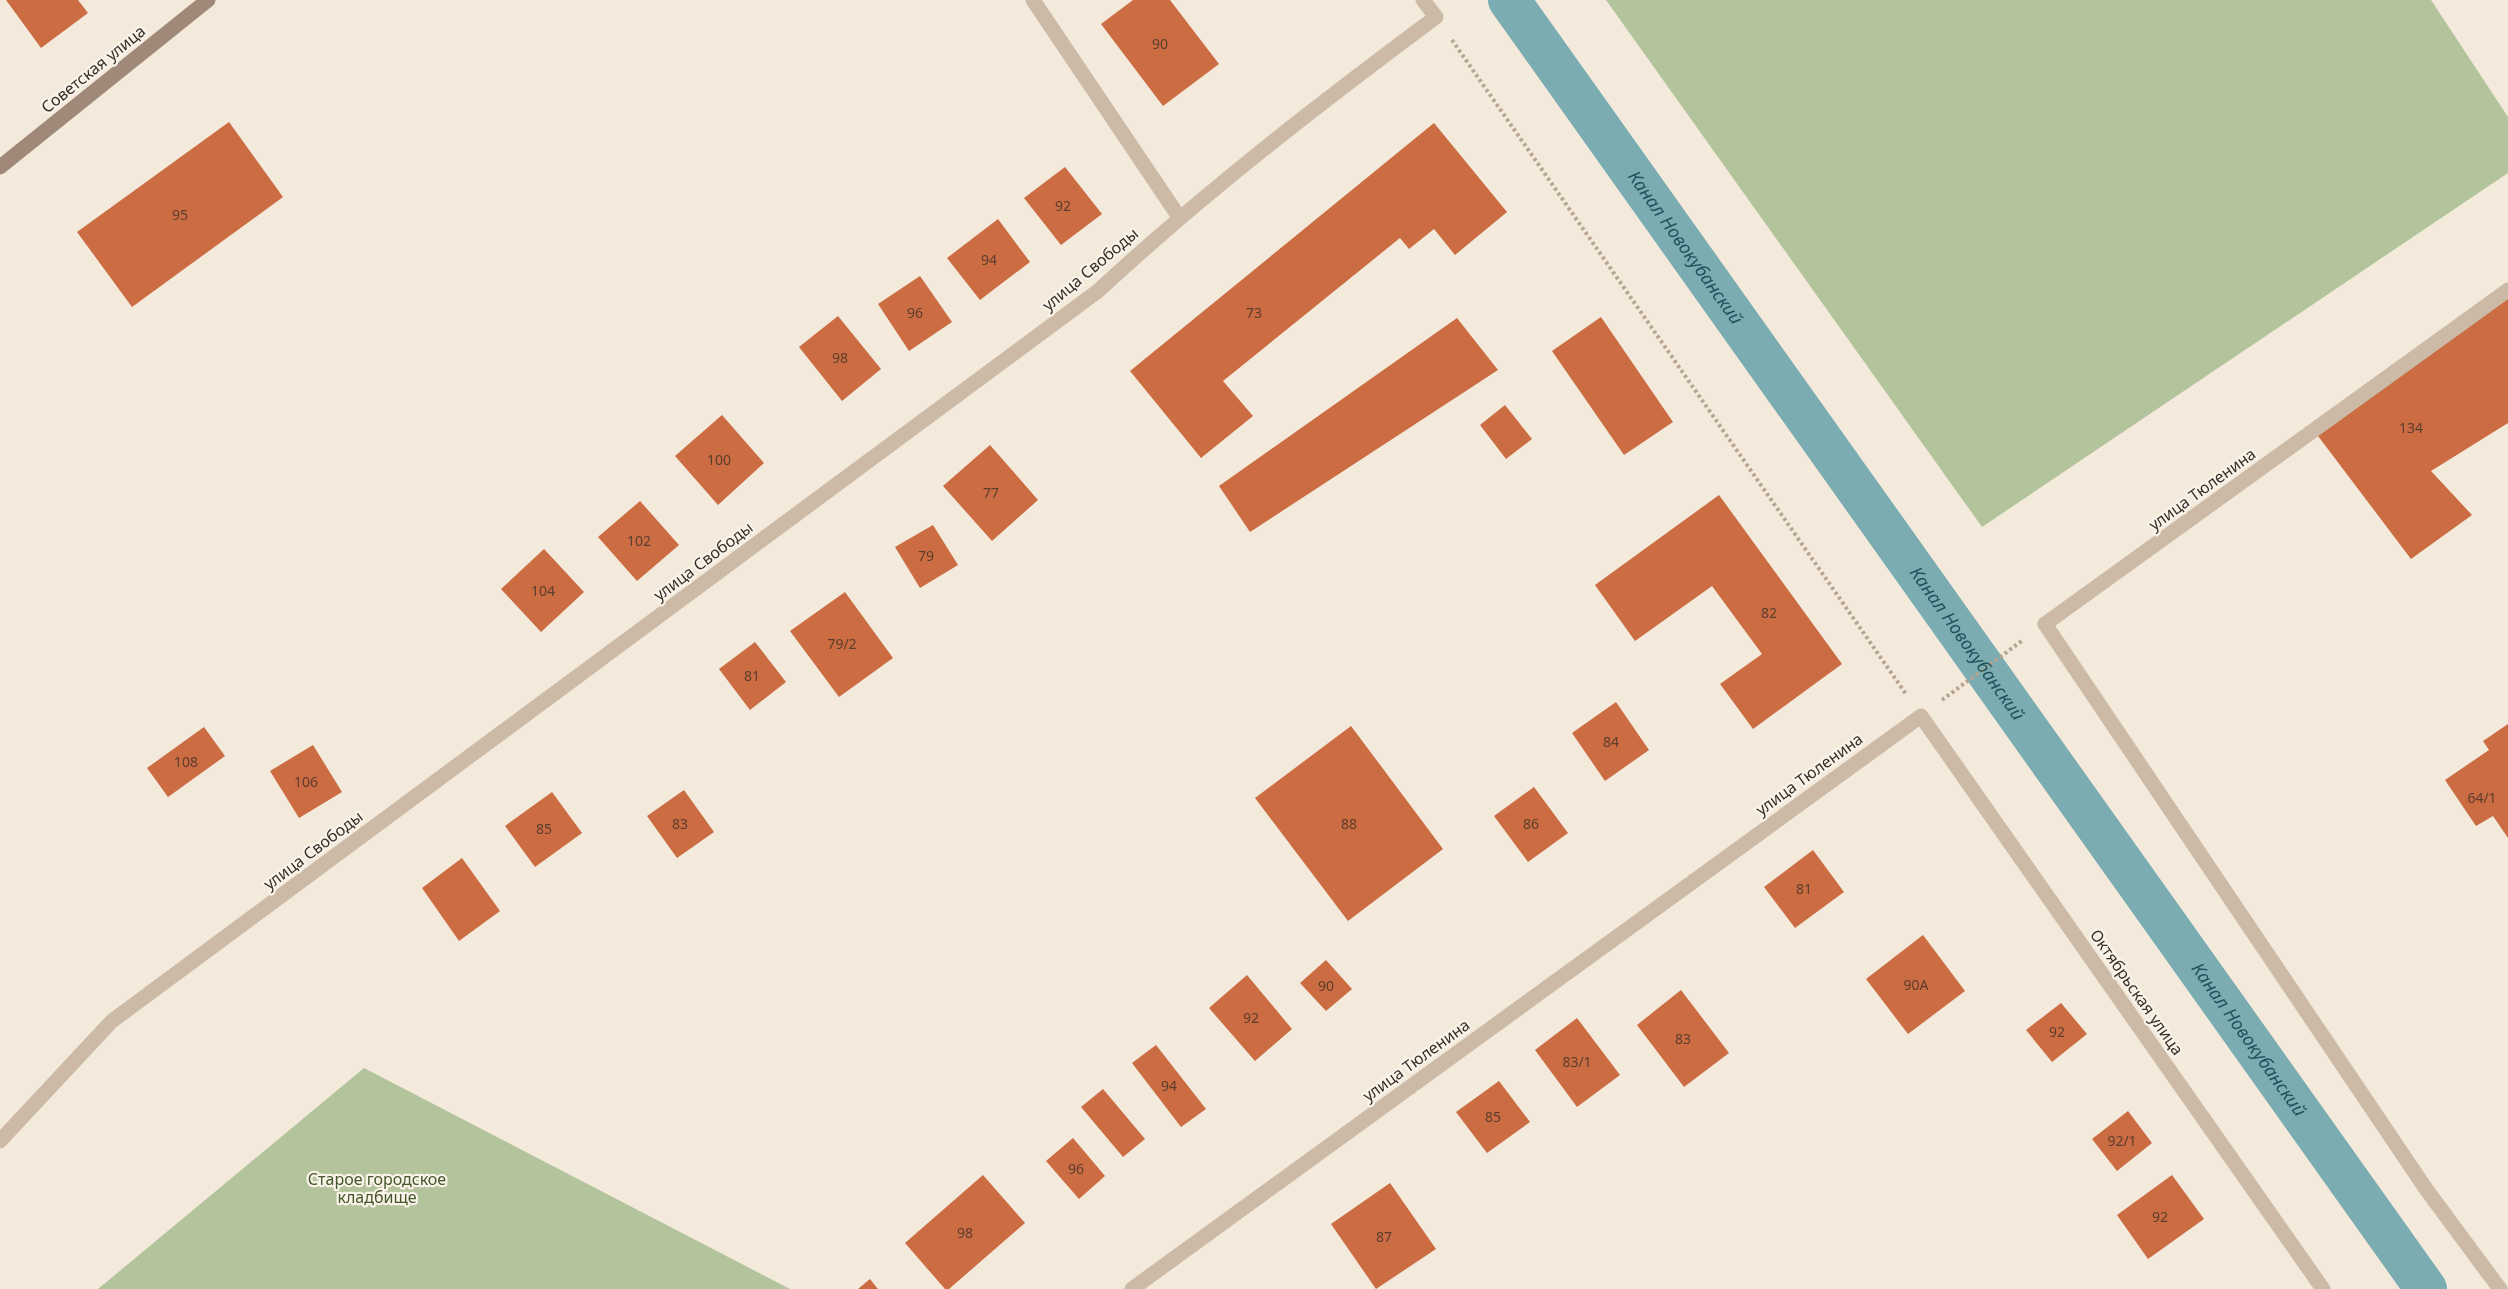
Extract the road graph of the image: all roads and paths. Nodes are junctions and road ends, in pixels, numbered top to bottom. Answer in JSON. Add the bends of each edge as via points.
{"nodes":[{"id":1,"x":208,"y":0,"type":"edge"},
{"id":2,"x":1033,"y":0,"type":"edge"},
{"id":3,"x":1423,"y":0,"type":"edge"},
{"id":4,"x":1436,"y":17,"type":"junction"},
{"id":5,"x":0,"y":167,"type":"edge"},
{"id":6,"x":1179,"y":217,"type":"junction"},
{"id":7,"x":2508,"y":290,"type":"edge"},
{"id":8,"x":2045,"y":624,"type":"junction"},
{"id":9,"x":1921,"y":716,"type":"junction"},
{"id":10,"x":0,"y":1141,"type":"edge"},
{"id":11,"x":1132,"y":1289,"type":"edge"},
{"id":12,"x":2323,"y":1289,"type":"edge"},
{"id":13,"x":2500,"y":1289,"type":"edge"}],
"edges":[{"from":1,"to":5,"type":"main road","name":"Советская улица"},
{"from":2,"to":6,"type":"street"},
{"from":3,"to":4,"type":"street"},
{"from":4,"to":6,"type":"street","name":"улица Свободы","via":[[1309,111]]},
{"from":4,"to":9,"type":"path"},
{"from":6,"to":10,"type":"street","name":"улица Свободы","via":[[1098,291],[112,1021]]},
{"from":7,"to":8,"type":"street","name":"улица Тюленина"},
{"from":8,"to":9,"type":"path"},
{"from":8,"to":13,"type":"street","via":[[2426,1188]]},
{"from":9,"to":11,"type":"street","name":"улица Тюленина"},
{"from":9,"to":12,"type":"street","name":"Октябрьская улица"}]}
